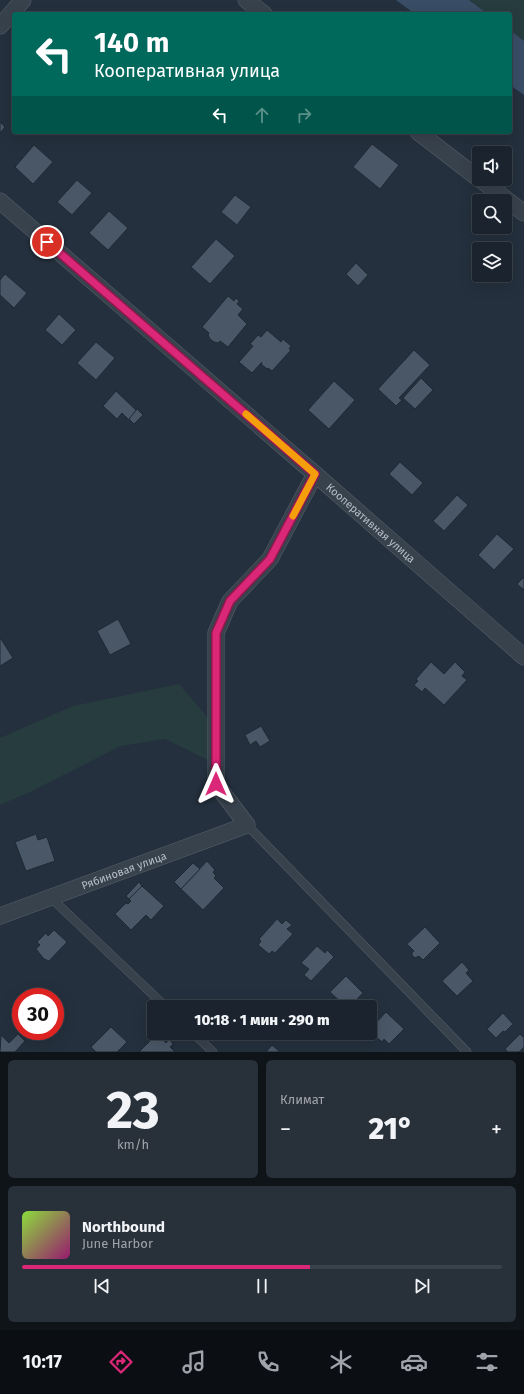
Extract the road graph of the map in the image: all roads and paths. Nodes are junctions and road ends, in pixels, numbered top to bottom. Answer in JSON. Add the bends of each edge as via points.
{"nodes":[{"id":1,"x":23,"y":0,"type":"edge"},
{"id":2,"x":246,"y":0,"type":"edge"},
{"id":3,"x":12,"y":12,"type":"edge"},
{"id":4,"x":12,"y":12,"type":"edge"},
{"id":5,"x":261,"y":12,"type":"edge"},
{"id":6,"x":0,"y":26,"type":"edge"},
{"id":7,"x":421,"y":134,"type":"edge"},
{"id":8,"x":472,"y":174,"type":"edge"},
{"id":9,"x":488,"y":186,"type":"edge"},
{"id":10,"x":0,"y":201,"type":"edge"},
{"id":11,"x":524,"y":213,"type":"edge"},
{"id":12,"x":315,"y":474,"type":"junction"},
{"id":13,"x":524,"y":657,"type":"edge"},
{"id":14,"x":247,"y":825,"type":"junction"},
{"id":15,"x":50,"y":897,"type":"junction"},
{"id":16,"x":0,"y":916,"type":"edge"},
{"id":17,"x":159,"y":1000,"type":"edge"},
{"id":18,"x":200,"y":1040,"type":"edge"},
{"id":19,"x":213,"y":1052,"type":"edge"},
{"id":20,"x":467,"y":1052,"type":"edge"}],
"edges":[{"from":1,"to":4,"type":"street"},
{"from":2,"to":5,"type":"street"},
{"from":3,"to":6,"type":"street"},
{"from":7,"to":8,"type":"street"},
{"from":9,"to":11,"type":"street"},
{"from":10,"to":12,"type":"street","name":"Кооперативная улица"},
{"from":12,"to":13,"type":"street","name":"Кооперативная улица"},
{"from":12,"to":14,"type":"street","via":[[270,559],[230,601],[216,633],[216,784]]},
{"from":14,"to":15,"type":"street","name":"Рябиновая улица"},
{"from":14,"to":20,"type":"lane"},
{"from":15,"to":16,"type":"street","name":"Рябиновая улица"},
{"from":15,"to":17,"type":"lane"},
{"from":18,"to":19,"type":"lane"}]}
